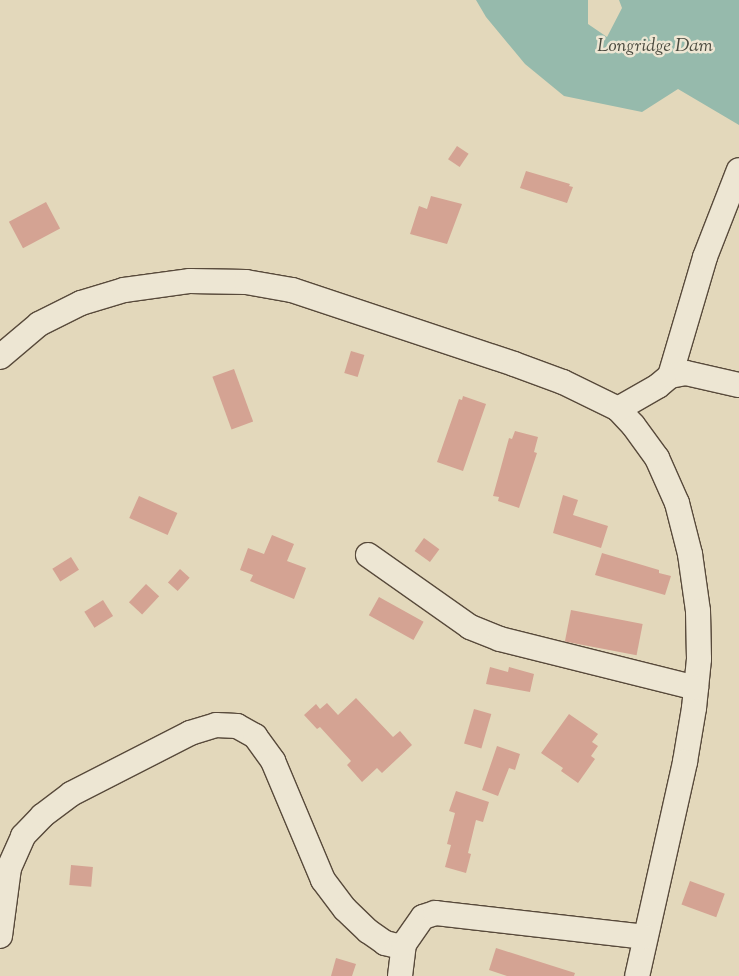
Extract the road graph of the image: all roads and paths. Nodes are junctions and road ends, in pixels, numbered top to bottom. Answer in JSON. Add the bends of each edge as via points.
{"nodes":[{"id":1,"x":739,"y":170,"type":"edge"},
{"id":2,"x":0,"y":357,"type":"edge"},
{"id":3,"x":670,"y":376,"type":"junction"},
{"id":4,"x":739,"y":385,"type":"edge"},
{"id":5,"x":618,"y":409,"type":"junction"},
{"id":6,"x":368,"y":555,"type":"dead end"},
{"id":7,"x":696,"y":688,"type":"junction"},
{"id":8,"x":0,"y":936,"type":"edge"},
{"id":9,"x":645,"y":937,"type":"junction"},
{"id":10,"x":404,"y":944,"type":"junction"},
{"id":11,"x":400,"y":976,"type":"edge"},
{"id":12,"x":637,"y":976,"type":"edge"}],
"edges":[{"from":1,"to":3,"type":"street","via":[[705,257]]},
{"from":2,"to":5,"type":"street","via":[[39,324],[82,303],[115,293],[190,281],[246,282],[292,290],[514,364],[563,382]]},
{"from":3,"to":4,"type":"street","via":[[686,373]]},
{"from":3,"to":5,"type":"street"},
{"from":5,"to":7,"type":"street","via":[[657,458],[677,503],[690,554],[698,611]]},
{"from":6,"to":7,"type":"street","via":[[470,627],[500,639]]},
{"from":7,"to":9,"type":"street","via":[[685,762]]},
{"from":8,"to":10,"type":"street","via":[[9,868],[23,836],[42,816],[71,794],[190,733],[216,725],[236,726],[255,736],[273,761],[323,880],[345,909],[368,931],[385,943]]},
{"from":9,"to":10,"type":"street","via":[[435,913],[423,917]]},
{"from":9,"to":12,"type":"street"},
{"from":10,"to":11,"type":"street"}]}
